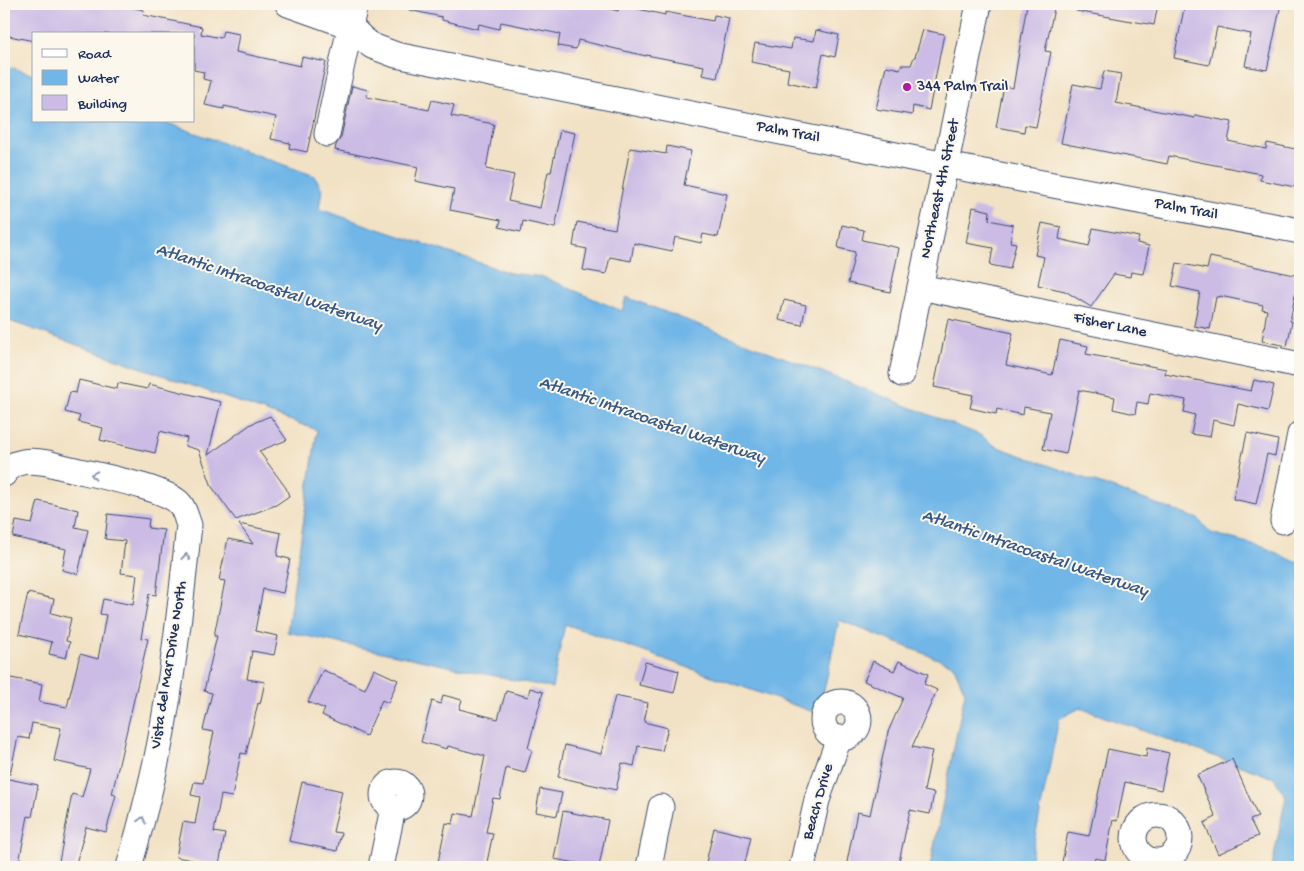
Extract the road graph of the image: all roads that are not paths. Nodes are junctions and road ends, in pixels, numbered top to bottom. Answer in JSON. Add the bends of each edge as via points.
{"nodes":[{"id":1,"x":288,"y":4,"type":"edge"},
{"id":2,"x":979,"y":4,"type":"edge"},
{"id":3,"x":352,"y":15,"type":"edge"},
{"id":4,"x":327,"y":134,"type":"dead end"},
{"id":5,"x":946,"y":165,"type":"junction"},
{"id":6,"x":1300,"y":231,"type":"edge"},
{"id":7,"x":920,"y":287,"type":"junction"},
{"id":8,"x":1300,"y":365,"type":"edge"},
{"id":9,"x":902,"y":374,"type":"dead end"},
{"id":10,"x":1300,"y":434,"type":"edge"},
{"id":11,"x":4,"y":474,"type":"edge"},
{"id":12,"x":1283,"y":521,"type":"dead end"},
{"id":13,"x":839,"y":738,"type":"dead end"},
{"id":14,"x":661,"y":807,"type":"dead end"},
{"id":15,"x":393,"y":808,"type":"dead end"},
{"id":16,"x":129,"y":867,"type":"edge"},
{"id":17,"x":381,"y":867,"type":"edge"},
{"id":18,"x":649,"y":867,"type":"edge"},
{"id":19,"x":802,"y":867,"type":"edge"}],
"edges":[{"from":1,"to":3,"type":"street","name":"Palm Trail"},
{"from":2,"to":5,"type":"street","name":"Northeast 4th Street"},
{"from":3,"to":4,"type":"street"},
{"from":3,"to":5,"type":"street","name":"Palm Trail","via":[[362,38],[372,46],[396,55]]},
{"from":5,"to":6,"type":"street","name":"Palm Trail"},
{"from":5,"to":7,"type":"street","name":"Northeast 4th Street"},
{"from":7,"to":8,"type":"street","name":"Fisher Lane"},
{"from":7,"to":9,"type":"street","name":"Northeast 4th Street"},
{"from":10,"to":12,"type":"street"},
{"from":16,"to":11,"type":"street","name":"Vista del Mar Drive North","one_way":true,"via":[[163,727],[179,627],[189,525],[179,503],[158,490],[35,460],[17,463]]},
{"from":13,"to":19,"type":"street","name":"Beach Drive","via":[[817,800]]},
{"from":14,"to":18,"type":"street"},
{"from":15,"to":17,"type":"street"}]}
